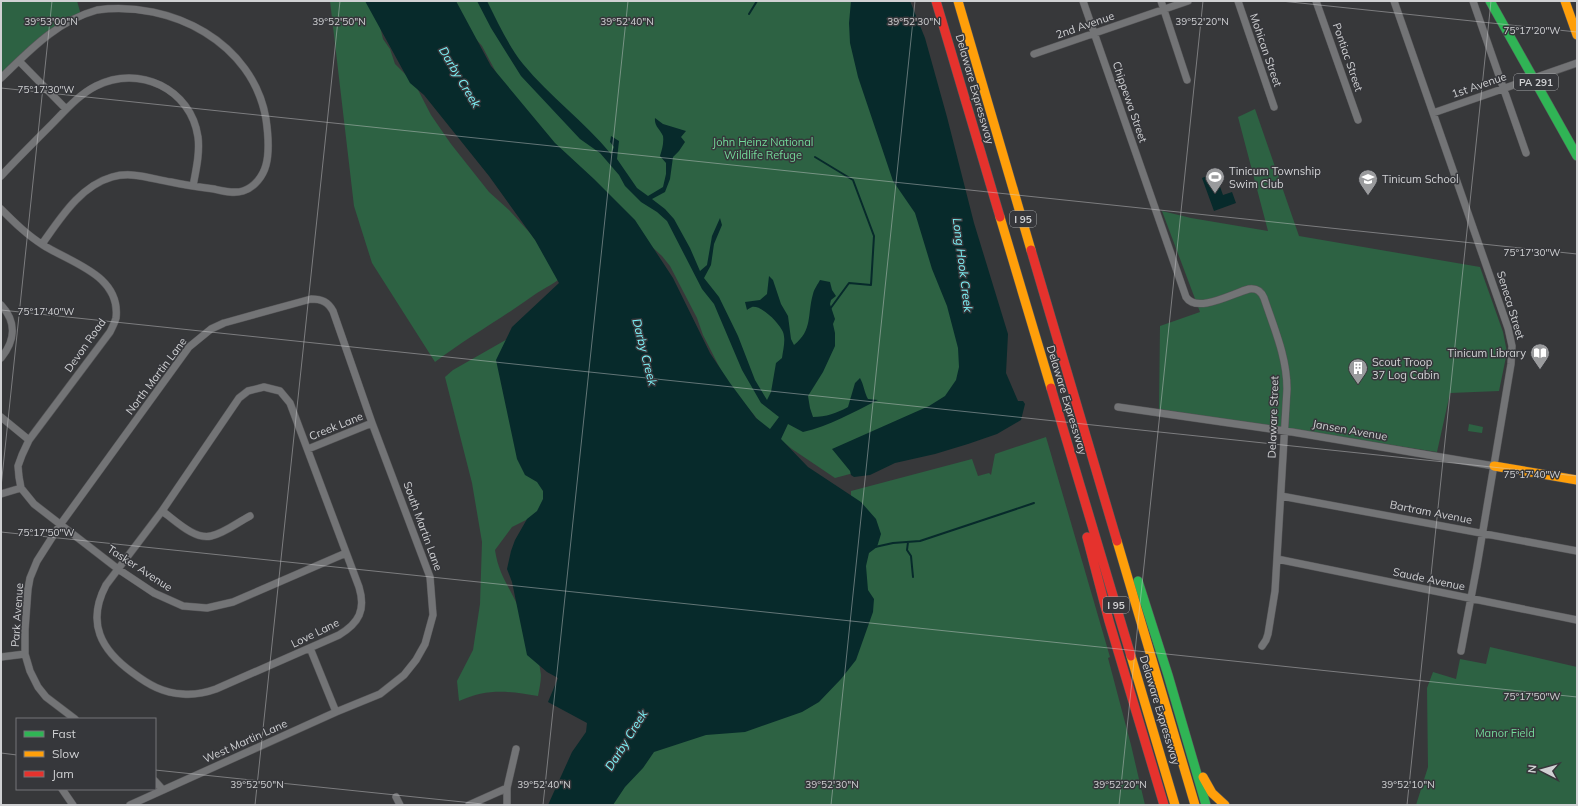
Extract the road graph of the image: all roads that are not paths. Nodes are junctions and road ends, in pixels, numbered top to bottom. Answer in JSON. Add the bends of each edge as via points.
{"nodes":[{"id":1,"x":936,"y":1,"type":"edge"},
{"id":2,"x":958,"y":1,"type":"edge"},
{"id":3,"x":1083,"y":1,"type":"edge"},
{"id":4,"x":1161,"y":1,"type":"edge"},
{"id":5,"x":1188,"y":1,"type":"edge"},
{"id":6,"x":1238,"y":1,"type":"edge"},
{"id":7,"x":1316,"y":1,"type":"edge"},
{"id":8,"x":1394,"y":1,"type":"edge"},
{"id":9,"x":1473,"y":1,"type":"edge"},
{"id":10,"x":1490,"y":1,"type":"edge"},
{"id":11,"x":1565,"y":1,"type":"edge"},
{"id":12,"x":1164,"y":9,"type":"junction"},
{"id":13,"x":1094,"y":34,"type":"junction"},
{"id":14,"x":1577,"y":35,"type":"edge"},
{"id":15,"x":1034,"y":54,"type":"dead end"},
{"id":16,"x":19,"y":61,"type":"junction"},
{"id":17,"x":1577,"y":63,"type":"edge"},
{"id":18,"x":1,"y":78,"type":"edge"},
{"id":19,"x":1534,"y":78,"type":"junction"},
{"id":20,"x":1187,"y":80,"type":"dead end"},
{"id":21,"x":1503,"y":88,"type":"junction"},
{"id":22,"x":1274,"y":106,"type":"dead end"},
{"id":23,"x":66,"y":109,"type":"junction"},
{"id":24,"x":1433,"y":113,"type":"junction"},
{"id":25,"x":1358,"y":120,"type":"dead end"},
{"id":26,"x":1526,"y":153,"type":"dead end"},
{"id":27,"x":1577,"y":156,"type":"edge"},
{"id":28,"x":1,"y":176,"type":"edge"},
{"id":29,"x":193,"y":186,"type":"junction"},
{"id":30,"x":1,"y":209,"type":"edge"},
{"id":31,"x":1156,"y":210,"type":"joint"},
{"id":32,"x":42,"y":244,"type":"junction"},
{"id":33,"x":1,"y":305,"type":"edge"},
{"id":34,"x":1,"y":358,"type":"edge"},
{"id":35,"x":1056,"y":405,"type":"junction"},
{"id":36,"x":1118,"y":406,"type":"dead end"},
{"id":37,"x":1,"y":417,"type":"edge"},
{"id":38,"x":372,"y":423,"type":"junction"},
{"id":39,"x":1285,"y":431,"type":"junction"},
{"id":40,"x":1087,"y":438,"type":"junction"},
{"id":41,"x":29,"y":440,"type":"junction"},
{"id":42,"x":308,"y":449,"type":"junction"},
{"id":43,"x":1494,"y":466,"type":"junction"},
{"id":44,"x":1577,"y":480,"type":"edge"},
{"id":45,"x":21,"y":488,"type":"junction"},
{"id":46,"x":1,"y":494,"type":"edge"},
{"id":47,"x":1281,"y":496,"type":"junction"},
{"id":48,"x":162,"y":510,"type":"junction"},
{"id":49,"x":250,"y":516,"type":"dead end"},
{"id":50,"x":60,"y":525,"type":"junction"},
{"id":51,"x":1482,"y":533,"type":"junction"},
{"id":52,"x":1577,"y":550,"type":"edge"},
{"id":53,"x":346,"y":553,"type":"junction"},
{"id":54,"x":1277,"y":559,"type":"junction"},
{"id":55,"x":118,"y":569,"type":"junction"},
{"id":56,"x":1471,"y":599,"type":"junction"},
{"id":57,"x":1577,"y":620,"type":"edge"},
{"id":58,"x":1262,"y":646,"type":"dead end"},
{"id":59,"x":310,"y":648,"type":"junction"},
{"id":60,"x":1460,"y":651,"type":"dead end"},
{"id":61,"x":25,"y":654,"type":"junction"},
{"id":62,"x":1,"y":657,"type":"edge"},
{"id":63,"x":336,"y":712,"type":"junction"},
{"id":64,"x":74,"y":718,"type":"edge"},
{"id":65,"x":1187,"y":742,"type":"junction"},
{"id":66,"x":1146,"y":747,"type":"junction"},
{"id":67,"x":516,"y":749,"type":"dead end"},
{"id":68,"x":156,"y":782,"type":"edge"},
{"id":69,"x":507,"y":788,"type":"junction"},
{"id":70,"x":63,"y":790,"type":"edge"},
{"id":71,"x":163,"y":790,"type":"junction"},
{"id":72,"x":396,"y":798,"type":"dead end"},
{"id":73,"x":73,"y":805,"type":"edge"},
{"id":74,"x":130,"y":805,"type":"edge"},
{"id":75,"x":400,"y":805,"type":"edge"},
{"id":76,"x":468,"y":805,"type":"edge"},
{"id":77,"x":507,"y":805,"type":"edge"},
{"id":78,"x":1156,"y":805,"type":"edge"},
{"id":79,"x":1164,"y":805,"type":"edge"},
{"id":80,"x":1175,"y":805,"type":"edge"},
{"id":81,"x":1195,"y":805,"type":"edge"},
{"id":82,"x":1206,"y":805,"type":"edge"},
{"id":83,"x":1225,"y":805,"type":"edge"}],
"edges":[{"from":1,"to":35,"type":"main road","name":"Delaware Expressway","number":"I 95"},
{"from":2,"to":40,"type":"main road","name":"Delaware Expressway","number":"I 95"},
{"from":3,"to":13,"type":"street","name":"Chippewa Street"},
{"from":4,"to":12,"type":"street"},
{"from":5,"to":12,"type":"street","name":"2nd Avenue"},
{"from":6,"to":22,"type":"street","name":"Mohican Street"},
{"from":7,"to":25,"type":"street","name":"Pontiac Street"},
{"from":8,"to":24,"type":"street","name":"Seneca Street"},
{"from":9,"to":21,"type":"street"},
{"from":10,"to":19,"type":"main road","number":"PA 291"},
{"from":11,"to":14,"type":"main road"},
{"from":12,"to":13,"type":"street","name":"2nd Avenue"},
{"from":12,"to":20,"type":"street"},
{"from":13,"to":15,"type":"street","name":"2nd Avenue"},
{"from":13,"to":31,"type":"street","name":"Chippewa Street"},
{"from":16,"to":18,"type":"street"},
{"from":16,"to":23,"type":"street"},
{"from":16,"to":29,"type":"street","via":[[53,30],[94,11],[112,7],[141,6],[175,13],[218,36],[247,69],[260,97],[268,138],[266,165],[254,185],[242,191],[231,192]]},
{"from":17,"to":19,"type":"street","name":"1st Avenue"},
{"from":19,"to":21,"type":"street","name":"1st Avenue"},
{"from":19,"to":27,"type":"main road","number":"PA 291"},
{"from":21,"to":24,"type":"street","name":"1st Avenue"},
{"from":21,"to":26,"type":"street"},
{"from":23,"to":28,"type":"street"},
{"from":23,"to":29,"type":"street","via":[[96,86],[121,78],[146,80],[162,85],[187,108],[195,126],[198,153]]},
{"from":24,"to":43,"type":"street","name":"Seneca Street","via":[[1512,341],[1512,359]]},
{"from":29,"to":32,"type":"street","via":[[128,175],[97,183],[80,196]]},
{"from":30,"to":32,"type":"street","name":"Devon Road"},
{"from":31,"to":39,"type":"street","name":"Delaware Street","via":[[1184,294],[1189,302],[1205,304],[1252,289],[1261,292],[1286,369]]},
{"from":32,"to":41,"type":"street","name":"Devon Road","via":[[99,276],[107,284],[112,293],[116,319],[110,332]]},
{"from":33,"to":34,"type":"street","via":[[11,321],[12,333],[9,346]]},
{"from":35,"to":66,"type":"main road","via":[[1092,560]]},
{"from":35,"to":80,"type":"main road","name":"Delaware Expressway","number":"I 95"},
{"from":36,"to":39,"type":"street","name":"Jansen Avenue"},
{"from":37,"to":41,"type":"street"},
{"from":38,"to":42,"type":"street","name":"Creek Lane"},
{"from":38,"to":50,"type":"street","name":"North Martin Lane","via":[[330,305],[311,299],[224,322],[189,347]]},
{"from":38,"to":63,"type":"street","name":"South Martin Lane","via":[[429,571],[433,615],[425,644],[404,675],[380,694]]},
{"from":39,"to":43,"type":"street","name":"Jansen Avenue"},
{"from":39,"to":47,"type":"street","name":"Delaware Street"},
{"from":40,"to":65,"type":"main road","via":[[1114,506]]},
{"from":40,"to":81,"type":"main road","name":"Delaware Expressway","number":"I 95"},
{"from":41,"to":45,"type":"street","via":[[18,466]]},
{"from":42,"to":48,"type":"street","name":"Love Lane","via":[[290,403],[280,391],[258,388],[248,391],[240,398]]},
{"from":42,"to":53,"type":"street","name":"Love Lane"},
{"from":43,"to":44,"type":"main road","name":"Jansen Avenue"},
{"from":43,"to":51,"type":"street","name":"Seneca Street"},
{"from":45,"to":46,"type":"street"},
{"from":45,"to":50,"type":"street","name":"Tasker Avenue","via":[[37,508]]},
{"from":47,"to":51,"type":"street","name":"Bartram Avenue"},
{"from":47,"to":54,"type":"street","name":"Delaware Street"},
{"from":48,"to":49,"type":"street","via":[[188,530],[201,536],[219,533]]},
{"from":48,"to":55,"type":"street","name":"Love Lane"},
{"from":50,"to":55,"type":"street","name":"Tasker Avenue"},
{"from":50,"to":61,"type":"street","name":"Park Avenue","via":[[37,561],[30,578],[26,604]]},
{"from":51,"to":52,"type":"street","name":"Bartram Avenue"},
{"from":51,"to":56,"type":"street","name":"Seneca Street"},
{"from":53,"to":55,"type":"street","name":"Tasker Avenue","via":[[233,602],[207,608],[184,606],[169,600]]},
{"from":53,"to":59,"type":"street","name":"Love Lane","via":[[362,595],[358,617],[344,632]]},
{"from":54,"to":56,"type":"street","name":"Saude Avenue"},
{"from":54,"to":58,"type":"street","name":"Delaware Street","via":[[1268,634]]},
{"from":55,"to":59,"type":"street","name":"Love Lane","via":[[106,585],[98,603],[101,638],[115,658],[139,678],[158,689],[182,694],[200,694]]},
{"from":56,"to":57,"type":"street","name":"Saude Avenue"},
{"from":56,"to":60,"type":"street","name":"Seneca Street"},
{"from":59,"to":63,"type":"street"},
{"from":61,"to":62,"type":"street"},
{"from":61,"to":64,"type":"street","name":"Park Avenue","via":[[38,687],[53,703]]},
{"from":63,"to":71,"type":"street","name":"West Martin Lane"},
{"from":65,"to":82,"type":"main road"},
{"from":65,"to":83,"type":"main road","via":[[1205,783]]},
{"from":66,"to":78,"type":"main road"},
{"from":66,"to":79,"type":"main road"},
{"from":67,"to":69,"type":"street"},
{"from":68,"to":71,"type":"street"},
{"from":69,"to":76,"type":"street"},
{"from":69,"to":77,"type":"street"},
{"from":70,"to":73,"type":"street"},
{"from":71,"to":74,"type":"street","name":"West Martin Lane"},
{"from":72,"to":75,"type":"street"}]}
